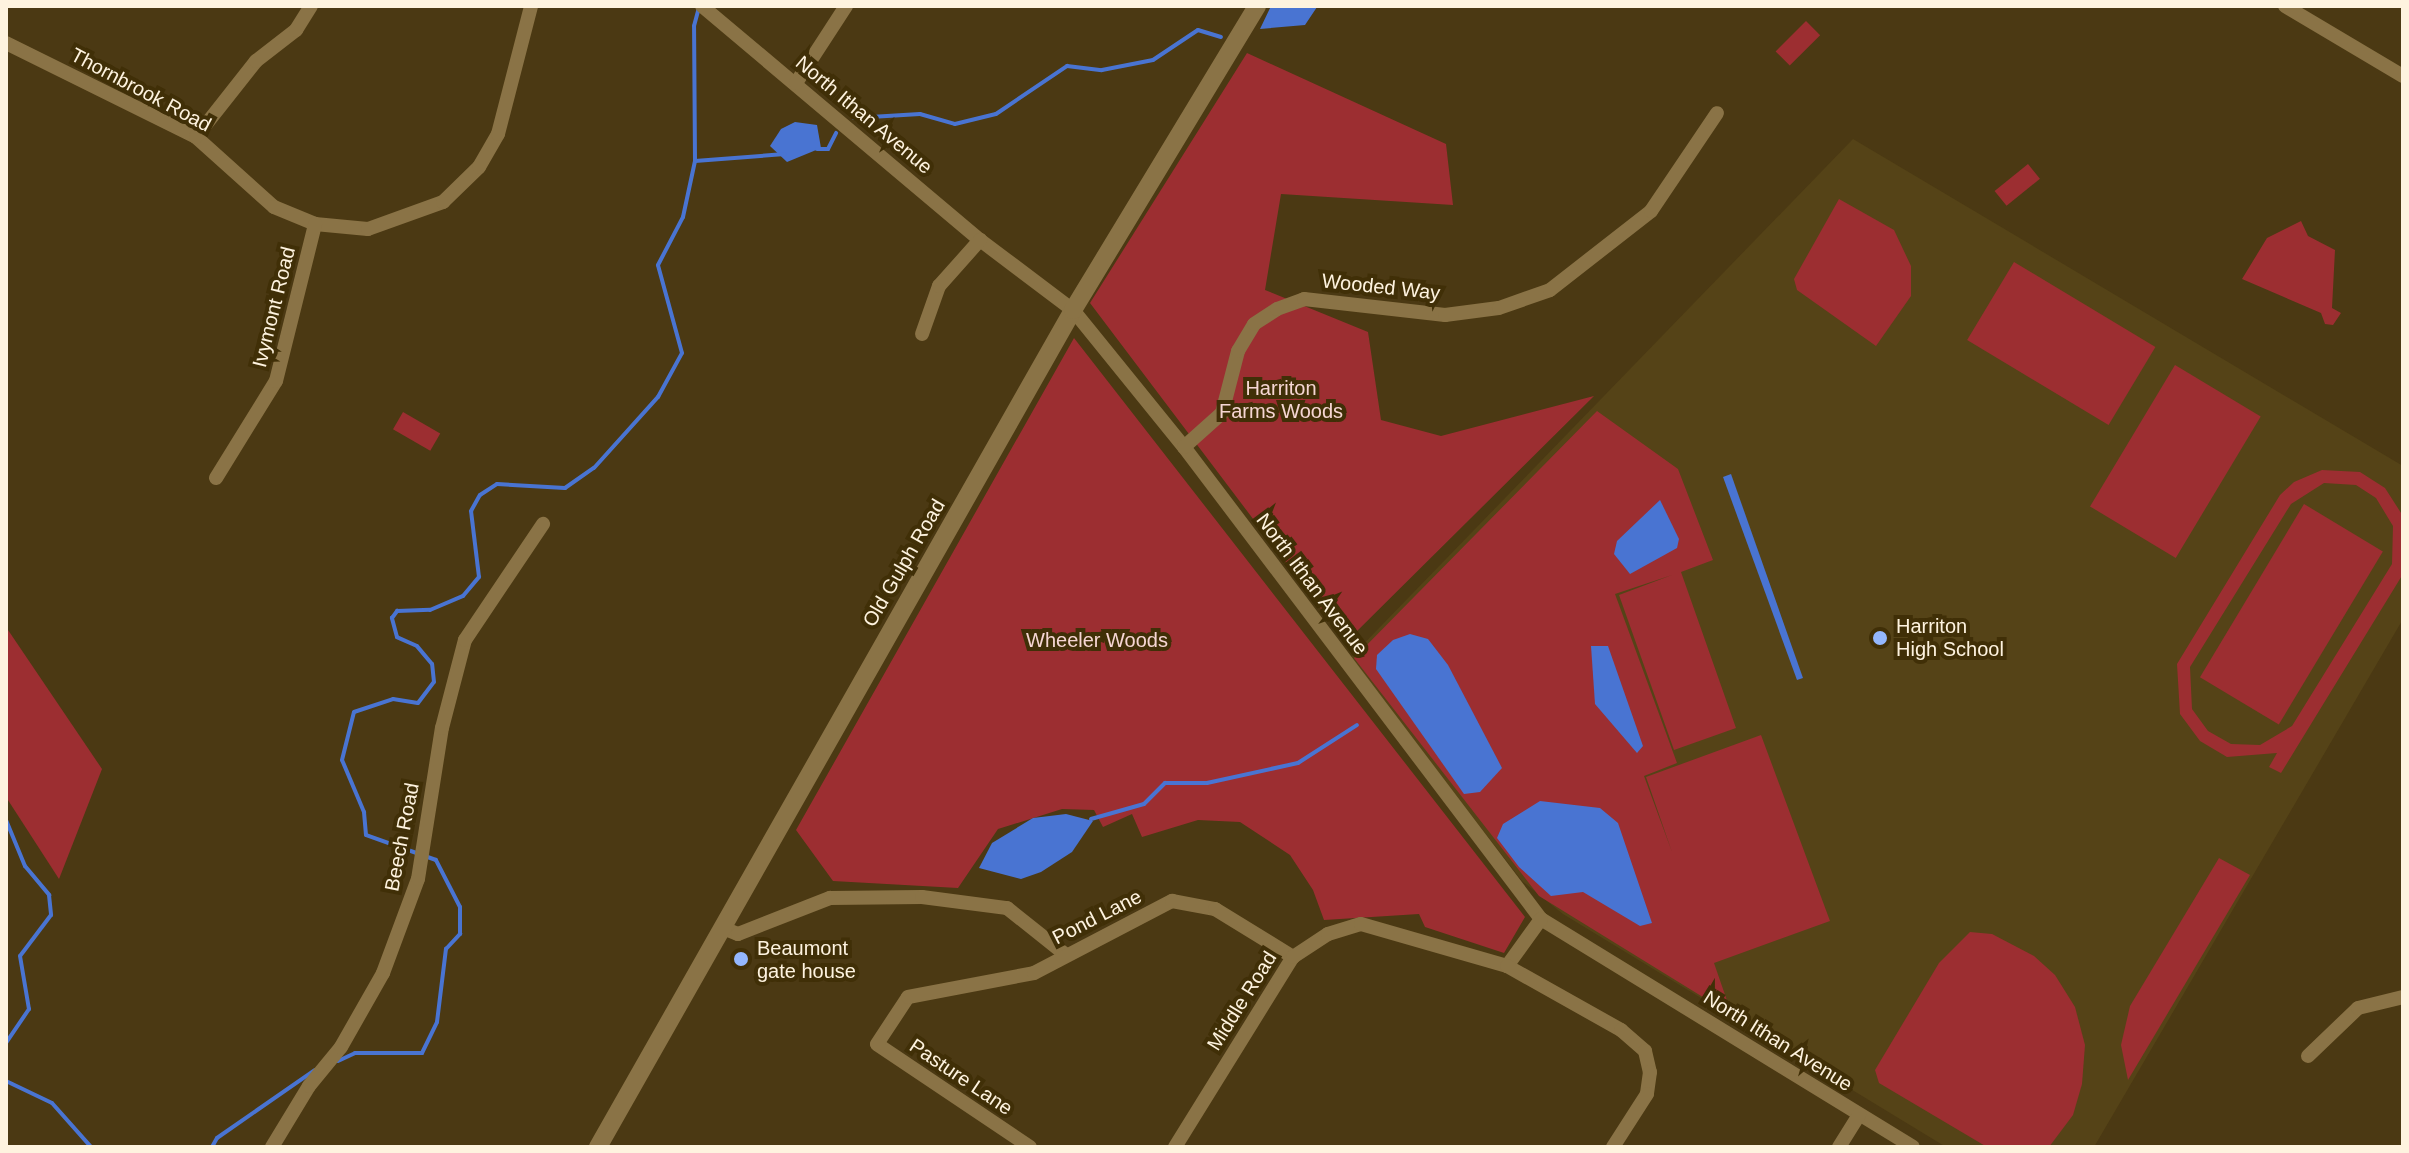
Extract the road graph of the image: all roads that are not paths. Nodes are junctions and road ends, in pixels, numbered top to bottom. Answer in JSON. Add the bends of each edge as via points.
{"nodes":[{"id":1,"x":311,"y":6,"type":"edge"},
{"id":2,"x":531,"y":6,"type":"edge"},
{"id":3,"x":846,"y":6,"type":"edge"},
{"id":4,"x":1257,"y":6,"type":"edge"},
{"id":5,"x":2285,"y":6,"type":"edge"},
{"id":6,"x":708,"y":11,"type":"edge"},
{"id":7,"x":6,"y":43,"type":"edge"},
{"id":8,"x":2403,"y":76,"type":"edge"},
{"id":9,"x":796,"y":83,"type":"junction"},
{"id":10,"x":1717,"y":113,"type":"dead end"},
{"id":11,"x":196,"y":137,"type":"junction"},
{"id":12,"x":315,"y":224,"type":"junction"},
{"id":13,"x":980,"y":240,"type":"junction"},
{"id":14,"x":1073,"y":310,"type":"junction"},
{"id":15,"x":922,"y":334,"type":"dead end"},
{"id":16,"x":1184,"y":447,"type":"junction"},
{"id":17,"x":216,"y":478,"type":"dead end"},
{"id":18,"x":543,"y":524,"type":"dead end"},
{"id":19,"x":1541,"y":919,"type":"junction"},
{"id":20,"x":723,"y":928,"type":"junction"},
{"id":21,"x":1066,"y":955,"type":"junction"},
{"id":22,"x":1293,"y":957,"type":"junction"},
{"id":23,"x":1507,"y":966,"type":"junction"},
{"id":24,"x":908,"y":997,"type":"joint"},
{"id":25,"x":2403,"y":997,"type":"edge"},
{"id":26,"x":2308,"y":1056,"type":"dead end"},
{"id":27,"x":1859,"y":1115,"type":"junction"},
{"id":28,"x":272,"y":1147,"type":"edge"},
{"id":29,"x":598,"y":1147,"type":"edge"},
{"id":30,"x":1030,"y":1147,"type":"edge"},
{"id":31,"x":1175,"y":1147,"type":"edge"},
{"id":32,"x":1613,"y":1147,"type":"edge"},
{"id":33,"x":1839,"y":1147,"type":"edge"},
{"id":34,"x":1913,"y":1147,"type":"edge"}],
"edges":[{"from":1,"to":11,"type":"street","via":[[296,30],[256,61]]},
{"from":2,"to":12,"type":"street","name":"Thornbrook Road","via":[[498,134],[462,186],[432,207],[379,227]]},
{"from":3,"to":9,"type":"street"},
{"from":4,"to":14,"type":"street","name":"Old Gulph Road"},
{"from":5,"to":8,"type":"street"},
{"from":6,"to":9,"type":"street","name":"North Ithan Avenue"},
{"from":7,"to":11,"type":"street","name":"Thornbrook Road"},
{"from":9,"to":13,"type":"street","name":"North Ithan Avenue"},
{"from":10,"to":16,"type":"street","name":"Wooded Way","via":[[1651,211],[1550,290],[1499,308],[1445,315],[1304,299],[1277,309],[1254,324],[1238,351],[1222,413]]},
{"from":11,"to":12,"type":"street","name":"Thornbrook Road","via":[[274,207]]},
{"from":12,"to":17,"type":"street","name":"Ivymont Road","via":[[276,381]]},
{"from":13,"to":14,"type":"street","name":"North Ithan Avenue"},
{"from":13,"to":15,"type":"street","via":[[939,286]]},
{"from":14,"to":16,"type":"street","name":"North Ithan Avenue"},
{"from":14,"to":20,"type":"street","name":"Old Gulph Road"},
{"from":16,"to":19,"type":"street","name":"North Ithan Avenue"},
{"from":18,"to":28,"type":"street","name":"Beech Road","via":[[465,640],[442,728],[418,879],[383,973],[341,1047],[309,1086]]},
{"from":19,"to":23,"type":"street"},
{"from":19,"to":27,"type":"street","name":"North Ithan Avenue"},
{"from":20,"to":21,"type":"street","via":[[738,934],[830,898],[922,897],[1007,908]]},
{"from":20,"to":29,"type":"street","name":"Old Gulph Road"},
{"from":21,"to":22,"type":"street","name":"Pond Lane","via":[[1172,901],[1189,900],[1215,909]]},
{"from":21,"to":24,"type":"street","name":"Pond Lane","via":[[1034,973]]},
{"from":22,"to":23,"type":"street","name":"Middle Road","via":[[1328,934],[1361,924]]},
{"from":22,"to":31,"type":"street","name":"Middle Road"},
{"from":23,"to":32,"type":"street","via":[[1621,1030],[1645,1051],[1650,1072],[1647,1094]]},
{"from":24,"to":30,"type":"street","name":"Pasture Lane","via":[[877,1044]]},
{"from":25,"to":26,"type":"street","via":[[2358,1008]]},
{"from":27,"to":33,"type":"street"},
{"from":27,"to":34,"type":"street","name":"North Ithan Avenue"}]}
